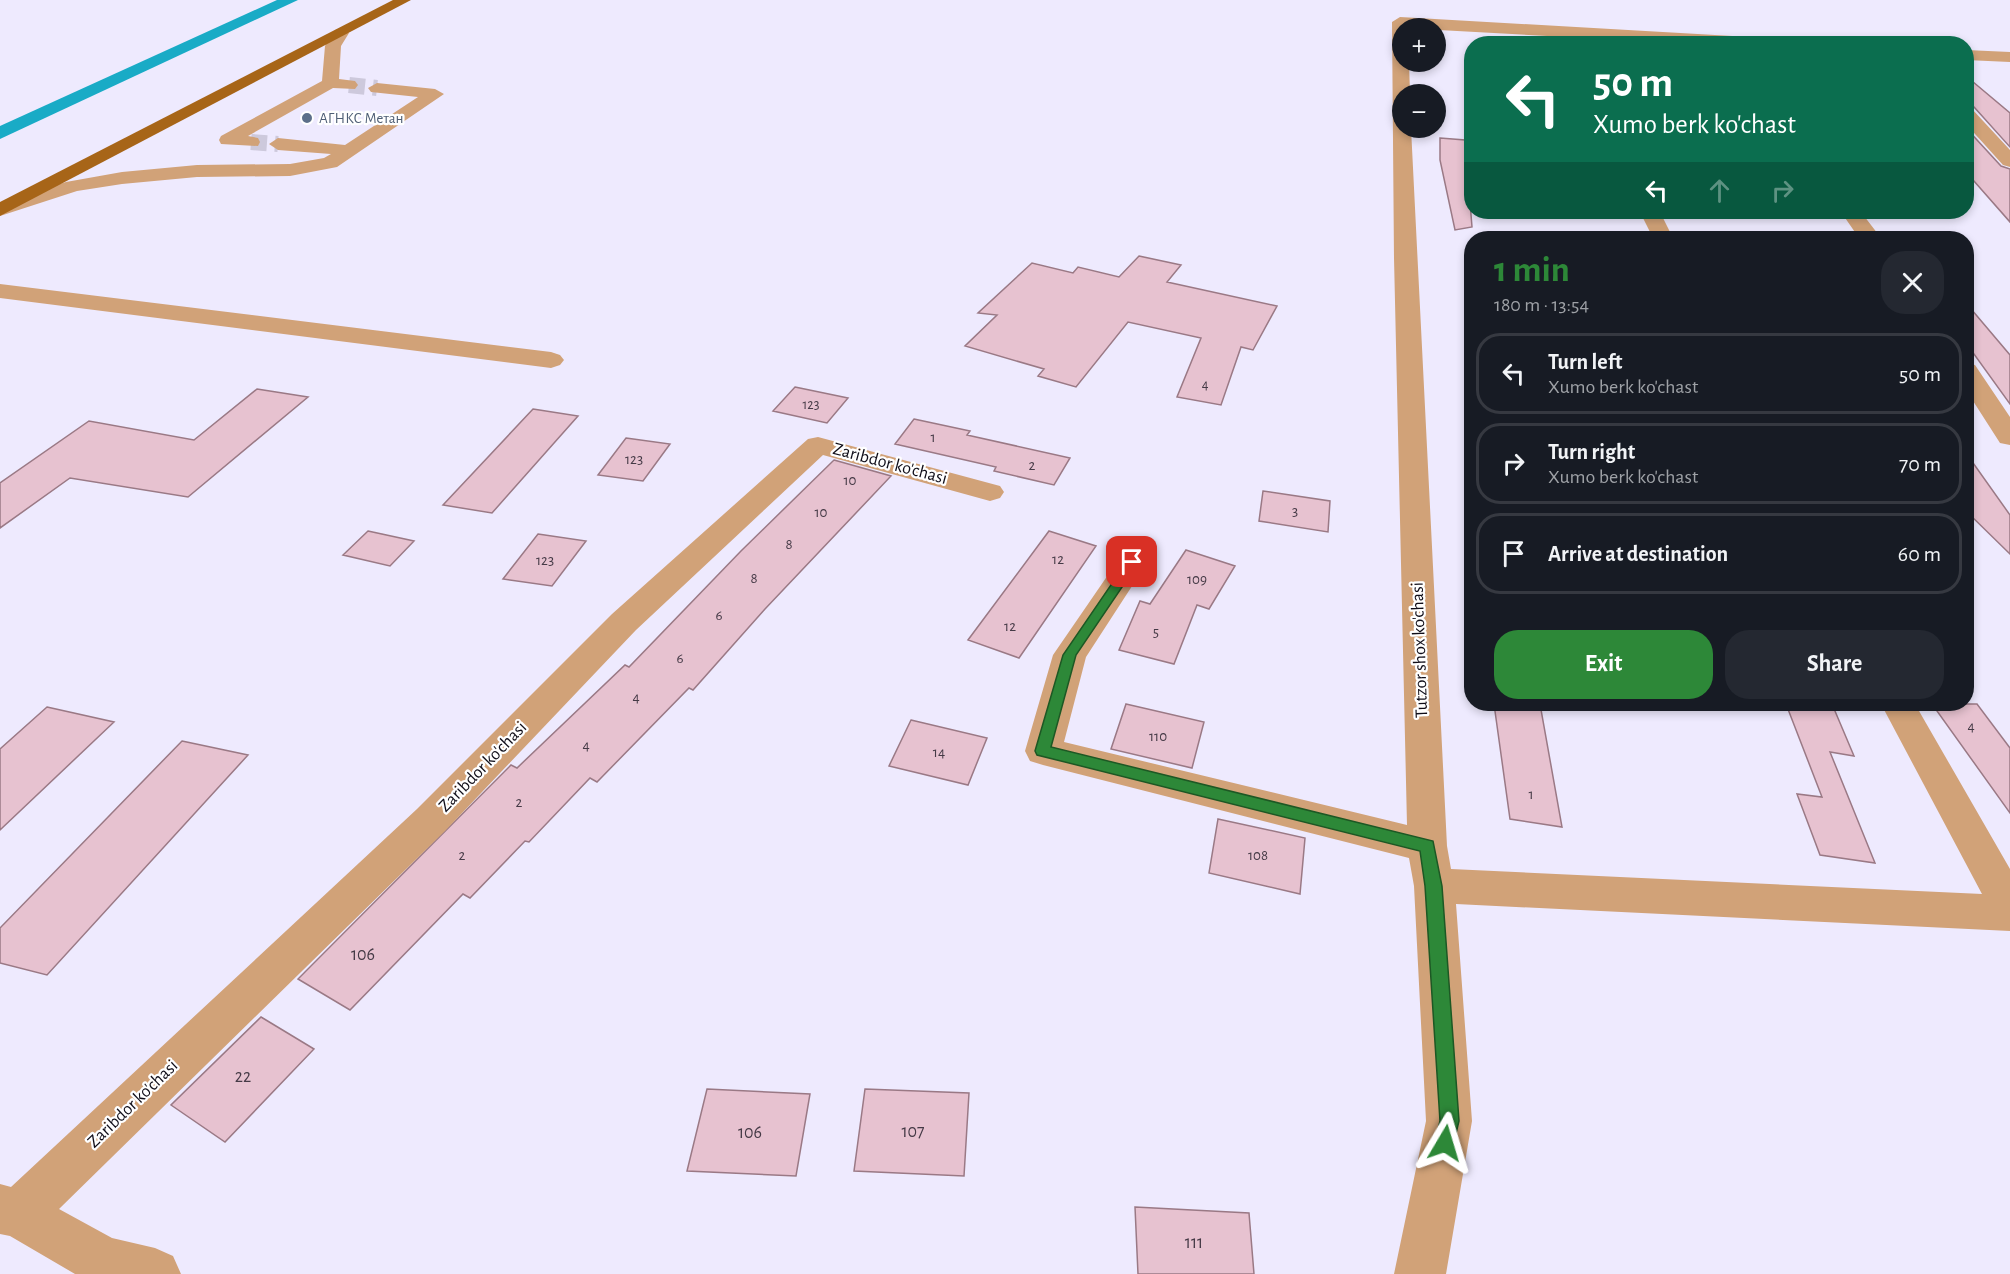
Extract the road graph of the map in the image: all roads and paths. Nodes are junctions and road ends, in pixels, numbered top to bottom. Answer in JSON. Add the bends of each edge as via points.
{"nodes":[{"id":1,"x":381,"y":0,"type":"edge"},
{"id":2,"x":404,"y":0,"type":"edge"},
{"id":3,"x":341,"y":33,"type":"junction"},
{"id":4,"x":1565,"y":36,"type":"edge"},
{"id":5,"x":1974,"y":55,"type":"edge"},
{"id":6,"x":2010,"y":57,"type":"edge"},
{"id":7,"x":330,"y":83,"type":"junction"},
{"id":8,"x":349,"y":85,"type":"tunnel mouth"},
{"id":9,"x":377,"y":88,"type":"tunnel mouth"},
{"id":10,"x":1974,"y":122,"type":"edge"},
{"id":11,"x":251,"y":142,"type":"tunnel mouth"},
{"id":12,"x":278,"y":144,"type":"tunnel mouth"},
{"id":13,"x":349,"y":150,"type":"junction"},
{"id":14,"x":2010,"y":161,"type":"edge"},
{"id":15,"x":0,"y":193,"type":"edge"},
{"id":16,"x":0,"y":210,"type":"edge"},
{"id":17,"x":0,"y":291,"type":"edge"},
{"id":18,"x":551,"y":360,"type":"dead end"},
{"id":19,"x":1974,"y":382,"type":"edge"},
{"id":20,"x":2010,"y":437,"type":"edge"},
{"id":21,"x":990,"y":492,"type":"dead end"},
{"id":22,"x":1132,"y":562,"type":"dead end"},
{"id":23,"x":1902,"y":711,"type":"edge"},
{"id":24,"x":1427,"y":846,"type":"junction"},
{"id":25,"x":1434,"y":886,"type":"junction"},
{"id":26,"x":2010,"y":907,"type":"edge"},
{"id":27,"x":2010,"y":913,"type":"edge"},
{"id":28,"x":9,"y":1212,"type":"edge"},
{"id":29,"x":154,"y":1274,"type":"edge"},
{"id":30,"x":1420,"y":1274,"type":"edge"}],
"edges":[{"from":1,"to":15,"type":"main road"},
{"from":2,"to":3,"type":"main road"},
{"from":3,"to":7,"type":"street","via":[[333,46]]},
{"from":3,"to":16,"type":"main road"},
{"from":4,"to":24,"type":"street","name":"Tutzor shox ko'chasi","via":[[1400,22]]},
{"from":5,"to":6,"type":"street"},
{"from":7,"to":8,"type":"street"},
{"from":7,"to":11,"type":"street","via":[[228,140]]},
{"from":9,"to":13,"type":"street","via":[[435,94]]},
{"from":10,"to":14,"type":"street"},
{"from":12,"to":13,"type":"street"},
{"from":13,"to":16,"type":"street","via":[[330,163],[290,170],[197,171],[73,186]]},
{"from":17,"to":18,"type":"street"},
{"from":19,"to":20,"type":"street"},
{"from":21,"to":28,"type":"street","name":"Zaribdor ko'chasi","via":[[818,445],[624,622],[430,820]]},
{"from":22,"to":24,"type":"street","via":[[1070,655],[1043,751]]},
{"from":23,"to":26,"type":"street"},
{"from":24,"to":25,"type":"street","name":"Tutzor shox ko'chasi"},
{"from":25,"to":27,"type":"street"},
{"from":25,"to":30,"type":"street","name":"Tutzor shox ko'chasi","via":[[1449,1121]]},
{"from":28,"to":29,"type":"street","via":[[104,1262]]}]}
